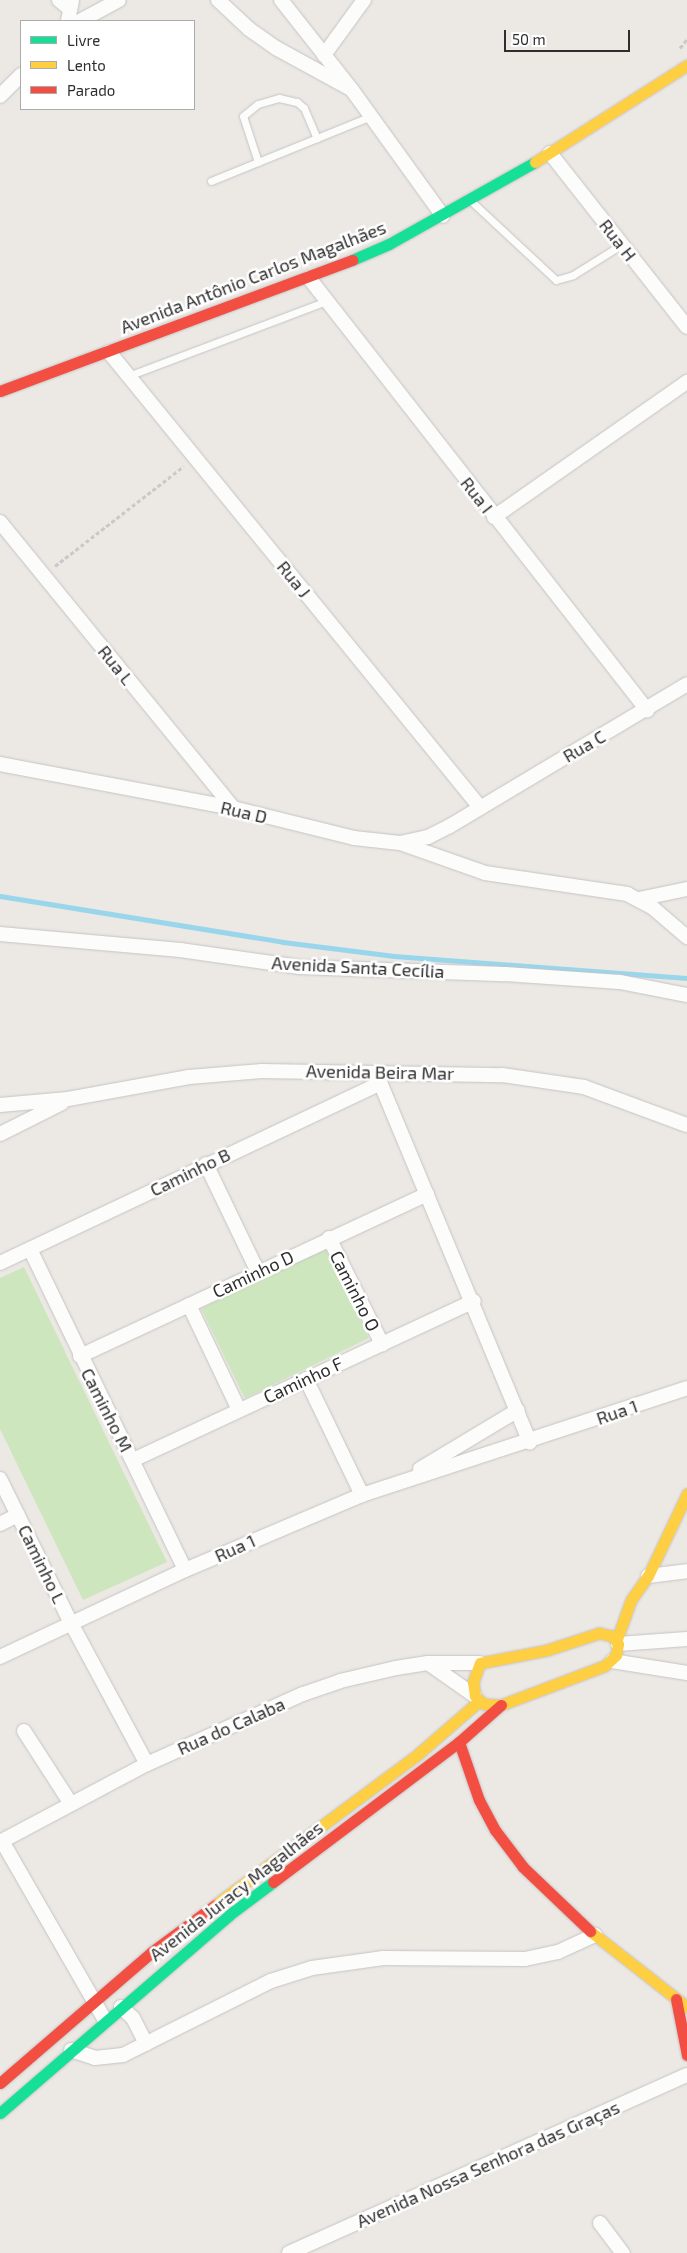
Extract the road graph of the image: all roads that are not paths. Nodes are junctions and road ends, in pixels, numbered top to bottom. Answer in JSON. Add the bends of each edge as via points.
{"nodes":[{"id":1,"x":59,"y":0,"type":"edge"},
{"id":2,"x":119,"y":0,"type":"edge"},
{"id":3,"x":218,"y":0,"type":"edge"},
{"id":4,"x":281,"y":0,"type":"edge"},
{"id":5,"x":364,"y":0,"type":"edge"},
{"id":6,"x":70,"y":10,"type":"edge"},
{"id":7,"x":82,"y":20,"type":"edge"},
{"id":8,"x":324,"y":54,"type":"junction"},
{"id":9,"x":687,"y":65,"type":"edge"},
{"id":10,"x":20,"y":76,"type":"edge"},
{"id":11,"x":352,"y":90,"type":"junction"},
{"id":12,"x":0,"y":96,"type":"edge"},
{"id":13,"x":371,"y":116,"type":"junction"},
{"id":14,"x":317,"y":138,"type":"junction"},
{"id":15,"x":550,"y":153,"type":"junction"},
{"id":16,"x":258,"y":162,"type":"junction"},
{"id":17,"x":212,"y":181,"type":"dead end"},
{"id":18,"x":470,"y":200,"type":"junction"},
{"id":19,"x":443,"y":216,"type":"junction"},
{"id":20,"x":621,"y":245,"type":"junction"},
{"id":21,"x":309,"y":278,"type":"junction"},
{"id":22,"x":327,"y":301,"type":"junction"},
{"id":23,"x":687,"y":328,"type":"edge"},
{"id":24,"x":109,"y":352,"type":"junction"},
{"id":25,"x":127,"y":376,"type":"junction"},
{"id":26,"x":687,"y":382,"type":"edge"},
{"id":27,"x":0,"y":391,"type":"edge"},
{"id":28,"x":494,"y":517,"type":"junction"},
{"id":29,"x":0,"y":522,"type":"edge"},
{"id":30,"x":687,"y":684,"type":"edge"},
{"id":31,"x":647,"y":710,"type":"junction"},
{"id":32,"x":0,"y":764,"type":"edge"},
{"id":33,"x":479,"y":806,"type":"junction"},
{"id":34,"x":233,"y":808,"type":"junction"},
{"id":35,"x":400,"y":843,"type":"junction"},
{"id":36,"x":687,"y":889,"type":"edge"},
{"id":37,"x":639,"y":899,"type":"junction"},
{"id":38,"x":0,"y":934,"type":"edge"},
{"id":39,"x":687,"y":938,"type":"edge"},
{"id":40,"x":687,"y":995,"type":"edge"},
{"id":41,"x":379,"y":1079,"type":"junction"},
{"id":42,"x":68,"y":1099,"type":"junction"},
{"id":43,"x":0,"y":1105,"type":"edge"},
{"id":44,"x":687,"y":1125,"type":"edge"},
{"id":45,"x":0,"y":1134,"type":"edge"},
{"id":46,"x":206,"y":1164,"type":"junction"},
{"id":47,"x":427,"y":1194,"type":"junction"},
{"id":48,"x":329,"y":1238,"type":"junction"},
{"id":49,"x":30,"y":1249,"type":"junction"},
{"id":50,"x":0,"y":1263,"type":"edge"},
{"id":51,"x":258,"y":1272,"type":"junction"},
{"id":52,"x":474,"y":1301,"type":"junction"},
{"id":53,"x":189,"y":1305,"type":"junction"},
{"id":54,"x":382,"y":1344,"type":"junction"},
{"id":55,"x":80,"y":1356,"type":"junction"},
{"id":56,"x":306,"y":1379,"type":"junction"},
{"id":57,"x":687,"y":1388,"type":"edge"},
{"id":58,"x":238,"y":1410,"type":"junction"},
{"id":59,"x":518,"y":1410,"type":"junction"},
{"id":60,"x":530,"y":1442,"type":"junction"},
{"id":61,"x":133,"y":1460,"type":"junction"},
{"id":62,"x":0,"y":1479,"type":"edge"},
{"id":63,"x":403,"y":1480,"type":"junction"},
{"id":64,"x":362,"y":1494,"type":"junction"},
{"id":65,"x":687,"y":1494,"type":"edge"},
{"id":66,"x":18,"y":1515,"type":"junction"},
{"id":67,"x":0,"y":1524,"type":"edge"},
{"id":68,"x":185,"y":1570,"type":"junction"},
{"id":69,"x":687,"y":1571,"type":"edge"},
{"id":70,"x":648,"y":1576,"type":"junction"},
{"id":71,"x":632,"y":1600,"type":"junction"},
{"id":72,"x":71,"y":1624,"type":"junction"},
{"id":73,"x":587,"y":1636,"type":"junction"},
{"id":74,"x":687,"y":1639,"type":"edge"},
{"id":75,"x":617,"y":1641,"type":"junction"},
{"id":76,"x":643,"y":1644,"type":"junction"},
{"id":77,"x":0,"y":1657,"type":"edge"},
{"id":78,"x":612,"y":1660,"type":"junction"},
{"id":79,"x":428,"y":1664,"type":"junction"},
{"id":80,"x":480,"y":1664,"type":"junction"},
{"id":81,"x":637,"y":1665,"type":"junction"},
{"id":82,"x":687,"y":1673,"type":"edge"},
{"id":83,"x":476,"y":1699,"type":"junction"},
{"id":84,"x":501,"y":1705,"type":"junction"},
{"id":85,"x":24,"y":1731,"type":"dead end"},
{"id":86,"x":459,"y":1742,"type":"junction"},
{"id":87,"x":148,"y":1764,"type":"junction"},
{"id":88,"x":71,"y":1804,"type":"junction"},
{"id":89,"x":1,"y":1842,"type":"edge"},
{"id":90,"x":595,"y":1935,"type":"junction"},
{"id":91,"x":676,"y":1999,"type":"junction"},
{"id":92,"x":92,"y":2002,"type":"junction"},
{"id":93,"x":121,"y":2007,"type":"junction"},
{"id":94,"x":687,"y":2007,"type":"edge"},
{"id":95,"x":105,"y":2020,"type":"junction"},
{"id":96,"x":146,"y":2044,"type":"junction"},
{"id":97,"x":71,"y":2050,"type":"junction"},
{"id":98,"x":687,"y":2055,"type":"edge"},
{"id":99,"x":687,"y":2075,"type":"edge"},
{"id":100,"x":0,"y":2083,"type":"edge"},
{"id":101,"x":0,"y":2113,"type":"edge"},
{"id":102,"x":600,"y":2223,"type":"dead end"},
{"id":103,"x":289,"y":2253,"type":"edge"},
{"id":104,"x":623,"y":2253,"type":"edge"}],
"edges":[{"from":1,"to":6,"type":"street"},
{"from":2,"to":7,"type":"street"},
{"from":3,"to":11,"type":"street","via":[[249,29],[276,48]]},
{"from":4,"to":8,"type":"street"},
{"from":5,"to":8,"type":"street"},
{"from":8,"to":11,"type":"street"},
{"from":9,"to":15,"type":"main road","name":"Avenida Antônio Carlos Magalhães"},
{"from":10,"to":12,"type":"street"},
{"from":11,"to":13,"type":"street"},
{"from":13,"to":14,"type":"lane"},
{"from":13,"to":19,"type":"street"},
{"from":14,"to":16,"type":"lane"},
{"from":14,"to":16,"type":"lane","via":[[304,108],[297,102],[279,98],[258,104],[243,116]]},
{"from":15,"to":18,"type":"main road","name":"Avenida Antônio Carlos Magalhães"},
{"from":15,"to":20,"type":"street","name":"Rua H"},
{"from":16,"to":17,"type":"lane"},
{"from":18,"to":19,"type":"main road","name":"Avenida Antônio Carlos Magalhães"},
{"from":18,"to":20,"type":"lane","via":[[556,280],[573,275]]},
{"from":19,"to":21,"type":"main road","name":"Avenida Antônio Carlos Magalhães"},
{"from":20,"to":23,"type":"street","name":"Rua H"},
{"from":21,"to":22,"type":"street","name":"Rua I"},
{"from":21,"to":24,"type":"main road","name":"Avenida Antônio Carlos Magalhães"},
{"from":22,"to":25,"type":"lane"},
{"from":22,"to":28,"type":"street","name":"Rua I"},
{"from":24,"to":25,"type":"street","name":"Rua J"},
{"from":24,"to":27,"type":"main road","name":"Avenida Antônio Carlos Magalhães"},
{"from":25,"to":33,"type":"street","name":"Rua J"},
{"from":26,"to":28,"type":"street"},
{"from":28,"to":31,"type":"street","name":"Rua I"},
{"from":29,"to":34,"type":"street","name":"Rua L"},
{"from":30,"to":31,"type":"street","name":"Rua C"},
{"from":31,"to":33,"type":"street","name":"Rua C"},
{"from":32,"to":34,"type":"street","name":"Rua D"},
{"from":33,"to":35,"type":"street","name":"Rua D","via":[[428,836]]},
{"from":34,"to":35,"type":"street","name":"Rua D","via":[[336,834]]},
{"from":35,"to":37,"type":"street","via":[[485,873],[615,891]]},
{"from":36,"to":37,"type":"street"},
{"from":37,"to":39,"type":"street"},
{"from":38,"to":40,"type":"street","name":"Avenida Santa Cecília","via":[[180,950],[300,967],[505,974],[620,982]]},
{"from":41,"to":42,"type":"street","name":"Avenida Beira Mar","via":[[307,1071],[218,1075]]},
{"from":41,"to":44,"type":"street","name":"Avenida Beira Mar","via":[[502,1075],[557,1082],[592,1090]]},
{"from":41,"to":46,"type":"street","name":"Caminho B"},
{"from":41,"to":47,"type":"street"},
{"from":42,"to":43,"type":"street","name":"Avenida Beira Mar"},
{"from":42,"to":45,"type":"street","name":"Avenida Beira Mar"},
{"from":46,"to":49,"type":"street","name":"Caminho B"},
{"from":46,"to":51,"type":"street"},
{"from":47,"to":48,"type":"street","name":"Caminho D"},
{"from":47,"to":52,"type":"street"},
{"from":48,"to":51,"type":"street","name":"Caminho D"},
{"from":48,"to":54,"type":"street","name":"Caminho O"},
{"from":49,"to":50,"type":"street","name":"Caminho B"},
{"from":49,"to":55,"type":"street","name":"Caminho M"},
{"from":51,"to":53,"type":"street","name":"Caminho D"},
{"from":52,"to":54,"type":"street","name":"Caminho F"},
{"from":52,"to":59,"type":"street"},
{"from":53,"to":55,"type":"street","name":"Caminho D"},
{"from":53,"to":58,"type":"street"},
{"from":54,"to":56,"type":"street","name":"Caminho F"},
{"from":55,"to":61,"type":"street","name":"Caminho M"},
{"from":56,"to":58,"type":"street","name":"Caminho F"},
{"from":56,"to":64,"type":"street"},
{"from":57,"to":60,"type":"street","name":"Rua 1"},
{"from":58,"to":61,"type":"street","name":"Caminho F"},
{"from":59,"to":60,"type":"street"},
{"from":59,"to":63,"type":"street","name":"Rua 1"},
{"from":60,"to":63,"type":"street","name":"Rua 1"},
{"from":61,"to":68,"type":"street","name":"Caminho M"},
{"from":62,"to":66,"type":"street","name":"Caminho L"},
{"from":63,"to":64,"type":"street","name":"Rua 1"},
{"from":64,"to":68,"type":"street","name":"Rua 1"},
{"from":65,"to":70,"type":"main road"},
{"from":66,"to":67,"type":"street"},
{"from":66,"to":72,"type":"street","name":"Caminho L"},
{"from":68,"to":72,"type":"street","name":"Rua 1"},
{"from":69,"to":70,"type":"street"},
{"from":70,"to":71,"type":"main road"},
{"from":71,"to":73,"type":"main road"},
{"from":71,"to":75,"type":"main road"},
{"from":72,"to":77,"type":"street","name":"Rua 1"},
{"from":72,"to":87,"type":"street","name":"Caminho L"},
{"from":73,"to":75,"type":"main road","via":[[607,1634]]},
{"from":73,"to":80,"type":"main road","via":[[546,1650]]},
{"from":74,"to":76,"type":"street"},
{"from":75,"to":76,"type":"street"},
{"from":75,"to":78,"type":"main road"},
{"from":76,"to":81,"type":"street"},
{"from":78,"to":81,"type":"street"},
{"from":78,"to":84,"type":"main road","via":[[590,1673]]},
{"from":79,"to":80,"type":"street","name":"Rua do Calaba"},
{"from":79,"to":83,"type":"street"},
{"from":79,"to":87,"type":"street","name":"Rua do Calaba","via":[[362,1676],[303,1694]]},
{"from":80,"to":83,"type":"main road","via":[[473,1682]]},
{"from":81,"to":82,"type":"street"},
{"from":83,"to":84,"type":"main road"},
{"from":83,"to":92,"type":"main road","name":"Avenida Juracy Magalhães","via":[[418,1754],[230,1892]]},
{"from":84,"to":86,"type":"main road","name":"Avenida Juracy Magalhães"},
{"from":85,"to":88,"type":"street"},
{"from":86,"to":90,"type":"main road","via":[[479,1800],[499,1836],[523,1867]]},
{"from":86,"to":93,"type":"main road","name":"Avenida Juracy Magalhães","via":[[243,1904]]},
{"from":87,"to":88,"type":"street","name":"Rua do Calaba"},
{"from":88,"to":89,"type":"street","name":"Rua do Calaba"},
{"from":89,"to":92,"type":"street"},
{"from":90,"to":91,"type":"main road"},
{"from":90,"to":96,"type":"street","via":[[558,1952],[525,1959],[391,1958],[312,1968],[271,1981]]},
{"from":91,"to":94,"type":"main road"},
{"from":91,"to":98,"type":"main road"},
{"from":92,"to":95,"type":"street"},
{"from":92,"to":100,"type":"main road","name":"Avenida Juracy Magalhães"},
{"from":93,"to":95,"type":"main road","name":"Avenida Juracy Magalhães"},
{"from":93,"to":96,"type":"street","via":[[133,2018]]},
{"from":95,"to":97,"type":"main road","name":"Avenida Juracy Magalhães"},
{"from":96,"to":97,"type":"street","via":[[123,2055],[103,2059]]},
{"from":97,"to":101,"type":"main road","name":"Avenida Juracy Magalhães"},
{"from":99,"to":103,"type":"street","name":"Avenida Nossa Senhora das Graças"},
{"from":102,"to":104,"type":"street"}]}
